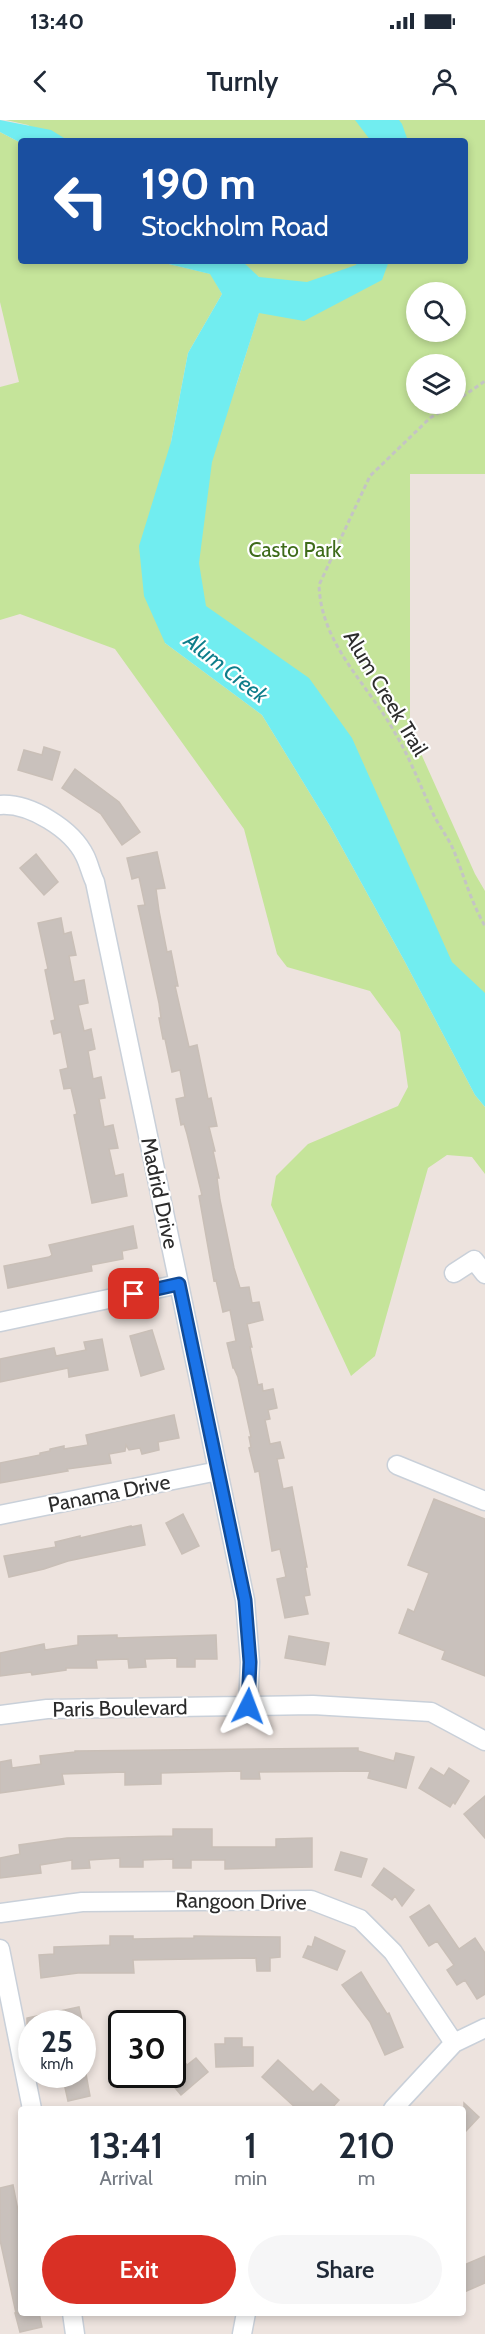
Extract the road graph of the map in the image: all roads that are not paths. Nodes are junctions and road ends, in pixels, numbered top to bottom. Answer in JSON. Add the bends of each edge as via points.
{"nodes":[{"id":1,"x":0,"y":804,"type":"edge"},
{"id":2,"x":454,"y":1273,"type":"dead end"},
{"id":3,"x":485,"y":1274,"type":"edge"},
{"id":4,"x":179,"y":1284,"type":"junction"},
{"id":5,"x":0,"y":1322,"type":"edge"},
{"id":6,"x":397,"y":1465,"type":"dead end"},
{"id":7,"x":218,"y":1471,"type":"junction"},
{"id":8,"x":485,"y":1501,"type":"edge"},
{"id":9,"x":0,"y":1515,"type":"edge"},
{"id":10,"x":248,"y":1706,"type":"junction"},
{"id":11,"x":0,"y":1715,"type":"edge"},
{"id":12,"x":485,"y":1741,"type":"edge"},
{"id":13,"x":0,"y":1912,"type":"edge"},
{"id":14,"x":0,"y":1949,"type":"edge"},
{"id":15,"x":485,"y":2028,"type":"edge"},
{"id":16,"x":454,"y":2043,"type":"junction"},
{"id":17,"x":31,"y":2106,"type":"edge"},
{"id":18,"x":396,"y":2106,"type":"edge"},
{"id":19,"x":72,"y":2316,"type":"edge"},
{"id":20,"x":245,"y":2316,"type":"edge"},
{"id":21,"x":75,"y":2334,"type":"edge"},
{"id":22,"x":242,"y":2334,"type":"edge"}],
"edges":[{"from":1,"to":4,"type":"street","name":"Madrid Drive","via":[[37,812],[65,831],[84,854],[99,900]]},
{"from":2,"to":3,"type":"street","via":[[474,1260]]},
{"from":4,"to":5,"type":"street"},
{"from":4,"to":7,"type":"street","name":"Madrid Drive"},
{"from":6,"to":8,"type":"street"},
{"from":7,"to":9,"type":"street","name":"Panama Drive"},
{"from":7,"to":10,"type":"street","name":"Madrid Drive","via":[[245,1600],[250,1662]]},
{"from":10,"to":11,"type":"street","name":"Paris Boulevard","via":[[47,1709]]},
{"from":10,"to":12,"type":"street","name":"Paris Boulevard","via":[[313,1705],[431,1712]]},
{"from":13,"to":16,"type":"street","name":"Rangoon Drive","via":[[82,1902],[311,1900],[360,1919],[393,1952]]},
{"from":14,"to":17,"type":"street"},
{"from":15,"to":16,"type":"street"},
{"from":16,"to":18,"type":"street"},
{"from":19,"to":21,"type":"street"},
{"from":20,"to":22,"type":"street"}]}
